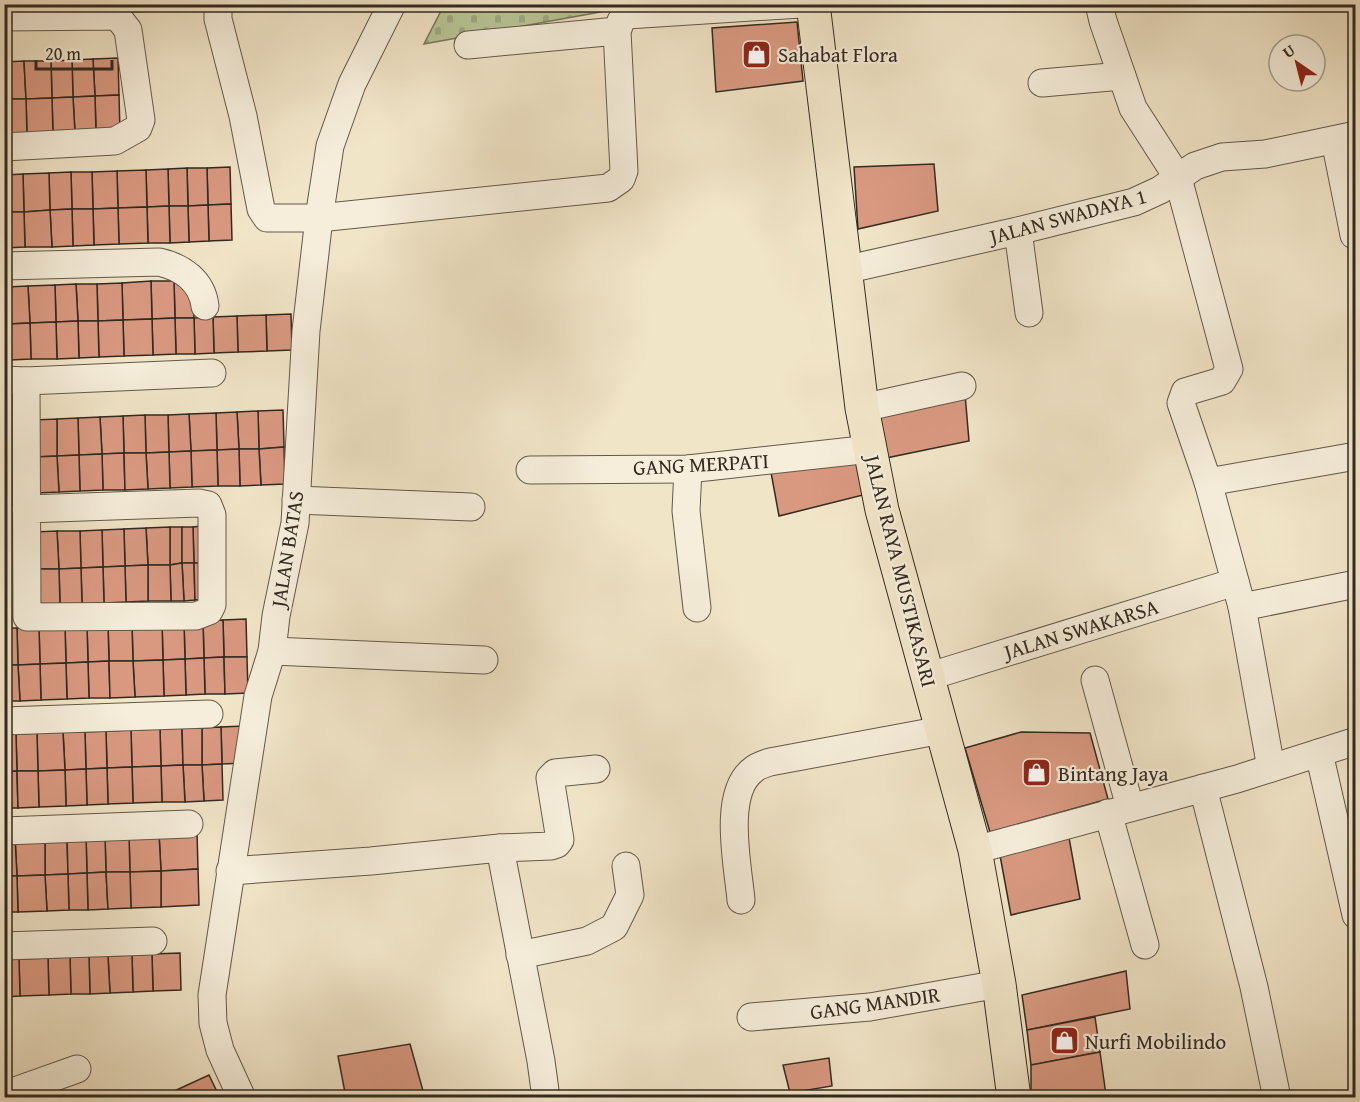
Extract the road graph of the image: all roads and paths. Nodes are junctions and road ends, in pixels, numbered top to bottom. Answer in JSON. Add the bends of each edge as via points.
{"nodes":[{"id":1,"x":218,"y":4,"type":"edge"},
{"id":2,"x":392,"y":4,"type":"edge"},
{"id":3,"x":800,"y":4,"type":"edge"},
{"id":4,"x":813,"y":4,"type":"edge"},
{"id":5,"x":1099,"y":4,"type":"edge"},
{"id":6,"x":4,"y":17,"type":"edge"},
{"id":7,"x":617,"y":31,"type":"junction"},
{"id":8,"x":468,"y":45,"type":"dead end"},
{"id":9,"x":1122,"y":76,"type":"junction"},
{"id":10,"x":1042,"y":83,"type":"dead end"},
{"id":11,"x":1345,"y":138,"type":"edge"},
{"id":12,"x":4,"y":147,"type":"edge"},
{"id":13,"x":1178,"y":178,"type":"junction"},
{"id":14,"x":319,"y":218,"type":"junction"},
{"id":15,"x":1018,"y":231,"type":"junction"},
{"id":16,"x":1354,"y":235,"type":"edge"},
{"id":17,"x":4,"y":266,"type":"edge"},
{"id":18,"x":844,"y":270,"type":"junction"},
{"id":19,"x":205,"y":306,"type":"dead end"},
{"id":20,"x":1029,"y":312,"type":"dead end"},
{"id":21,"x":212,"y":373,"type":"dead end"},
{"id":22,"x":15,"y":381,"type":"edge"},
{"id":23,"x":962,"y":386,"type":"dead end"},
{"id":24,"x":862,"y":408,"type":"junction"},
{"id":25,"x":871,"y":449,"type":"junction"},
{"id":26,"x":1356,"y":456,"type":"edge"},
{"id":27,"x":688,"y":469,"type":"junction"},
{"id":28,"x":530,"y":470,"type":"dead end"},
{"id":29,"x":1208,"y":482,"type":"junction"},
{"id":30,"x":296,"y":500,"type":"junction"},
{"id":31,"x":471,"y":507,"type":"dead end"},
{"id":32,"x":26,"y":509,"type":"junction"},
{"id":33,"x":1356,"y":584,"type":"edge"},
{"id":34,"x":1238,"y":595,"type":"junction"},
{"id":35,"x":697,"y":608,"type":"dead end"},
{"id":36,"x":16,"y":617,"type":"edge"},
{"id":37,"x":272,"y":651,"type":"junction"},
{"id":38,"x":484,"y":660,"type":"dead end"},
{"id":39,"x":927,"y":677,"type":"junction"},
{"id":40,"x":1095,"y":680,"type":"dead end"},
{"id":41,"x":209,"y":714,"type":"dead end"},
{"id":42,"x":4,"y":721,"type":"edge"},
{"id":43,"x":942,"y":729,"type":"junction"},
{"id":44,"x":1356,"y":741,"type":"edge"},
{"id":45,"x":1319,"y":753,"type":"junction"},
{"id":46,"x":1271,"y":768,"type":"junction"},
{"id":47,"x":596,"y":769,"type":"dead end"},
{"id":48,"x":1203,"y":788,"type":"junction"},
{"id":49,"x":1119,"y":810,"type":"junction"},
{"id":50,"x":189,"y":824,"type":"dead end"},
{"id":51,"x":4,"y":831,"type":"edge"},
{"id":52,"x":500,"y":848,"type":"junction"},
{"id":53,"x":975,"y":850,"type":"junction"},
{"id":54,"x":626,"y":866,"type":"dead end"},
{"id":55,"x":231,"y":871,"type":"junction"},
{"id":56,"x":741,"y":900,"type":"dead end"},
{"id":57,"x":1356,"y":915,"type":"edge"},
{"id":58,"x":153,"y":941,"type":"dead end"},
{"id":59,"x":1145,"y":945,"type":"dead end"},
{"id":60,"x":4,"y":946,"type":"edge"},
{"id":61,"x":520,"y":955,"type":"junction"},
{"id":62,"x":999,"y":984,"type":"junction"},
{"id":63,"x":751,"y":1017,"type":"dead end"},
{"id":64,"x":76,"y":1069,"type":"dead end"},
{"id":65,"x":4,"y":1095,"type":"edge"},
{"id":66,"x":242,"y":1098,"type":"edge"},
{"id":67,"x":546,"y":1098,"type":"edge"},
{"id":68,"x":1014,"y":1098,"type":"edge"},
{"id":69,"x":1277,"y":1098,"type":"edge"}],
"edges":[{"from":1,"to":14,"type":"street","via":[[261,209],[267,218],[275,220]]},
{"from":2,"to":14,"type":"street","name":"JALAN BATAS","via":[[352,84],[330,146]]},
{"from":3,"to":7,"type":"street","via":[[627,15]]},
{"from":4,"to":18,"type":"main road","name":"JALAN RAYA MUSTIKASARI"},
{"from":5,"to":9,"type":"street"},
{"from":6,"to":12,"type":"street","via":[[117,16],[128,30],[141,120],[138,128],[115,141]]},
{"from":7,"to":8,"type":"street"},
{"from":7,"to":14,"type":"street","via":[[624,171],[621,179],[608,188]]},
{"from":9,"to":10,"type":"street"},
{"from":9,"to":13,"type":"street","via":[[1133,108]]},
{"from":11,"to":13,"type":"street","name":"JALAN SWADAYA 1","via":[[1265,154],[1222,157],[1195,166]]},
{"from":11,"to":16,"type":"street"},
{"from":13,"to":15,"type":"street","name":"JALAN SWADAYA 1","via":[[1134,202]]},
{"from":13,"to":29,"type":"street","via":[[1229,369],[1222,381],[1185,392],[1182,397],[1181,404]]},
{"from":14,"to":30,"type":"street","name":"JALAN BATAS","via":[[306,331]]},
{"from":15,"to":18,"type":"street","name":"JALAN SWADAYA 1"},
{"from":15,"to":20,"type":"street"},
{"from":17,"to":19,"type":"street","via":[[159,262],[195,281],[204,293]]},
{"from":18,"to":24,"type":"main road","name":"JALAN RAYA MUSTIKASARI"},
{"from":21,"to":22,"type":"street"},
{"from":22,"to":32,"type":"street"},
{"from":23,"to":24,"type":"street"},
{"from":24,"to":25,"type":"main road","name":"JALAN RAYA MUSTIKASARI"},
{"from":25,"to":27,"type":"street","name":"GANG MERPATI"},
{"from":25,"to":39,"type":"main road","name":"JALAN RAYA MUSTIKASARI","via":[[882,510]]},
{"from":26,"to":29,"type":"street"},
{"from":27,"to":28,"type":"street","name":"GANG MERPATI"},
{"from":27,"to":35,"type":"street","via":[[686,512]]},
{"from":29,"to":34,"type":"street"},
{"from":30,"to":31,"type":"street"},
{"from":30,"to":37,"type":"street","name":"JALAN BATAS"},
{"from":32,"to":36,"type":"street"},
{"from":32,"to":36,"type":"street","via":[[208,505],[212,515],[212,605],[209,611],[196,616]]},
{"from":33,"to":34,"type":"street","name":"JALAN SWAKARSA"},
{"from":34,"to":39,"type":"street","name":"JALAN SWAKARSA"},
{"from":34,"to":46,"type":"street"},
{"from":37,"to":38,"type":"street"},
{"from":37,"to":55,"type":"street","name":"JALAN BATAS","via":[[258,696]]},
{"from":39,"to":43,"type":"main road","name":"JALAN RAYA MUSTIKASARI"},
{"from":40,"to":49,"type":"street"},
{"from":41,"to":42,"type":"street"},
{"from":43,"to":53,"type":"main road","name":"JALAN RAYA MUSTIKASARI"},
{"from":43,"to":56,"type":"street","via":[[770,762],[752,770],[740,786],[734,813]]},
{"from":44,"to":45,"type":"street"},
{"from":45,"to":46,"type":"street"},
{"from":45,"to":57,"type":"street"},
{"from":46,"to":48,"type":"street"},
{"from":47,"to":52,"type":"street","via":[[555,773],[550,778],[560,840],[557,844]]},
{"from":48,"to":49,"type":"street"},
{"from":48,"to":69,"type":"street","via":[[1254,987]]},
{"from":49,"to":53,"type":"street"},
{"from":49,"to":59,"type":"street"},
{"from":50,"to":51,"type":"street"},
{"from":52,"to":55,"type":"street"},
{"from":52,"to":61,"type":"street"},
{"from":53,"to":62,"type":"main road","name":"JALAN RAYA MUSTIKASARI"},
{"from":54,"to":61,"type":"street","via":[[630,895],[614,927],[587,941]]},
{"from":55,"to":66,"type":"street","name":"JALAN BATAS","via":[[212,995],[213,1023],[220,1050]]},
{"from":58,"to":60,"type":"street"},
{"from":61,"to":67,"type":"street"},
{"from":62,"to":63,"type":"street","name":"GANG MANDIR","via":[[870,1007]]},
{"from":62,"to":68,"type":"main road","name":"JALAN RAYA MUSTIKASARI"},
{"from":64,"to":65,"type":"street"}]}
